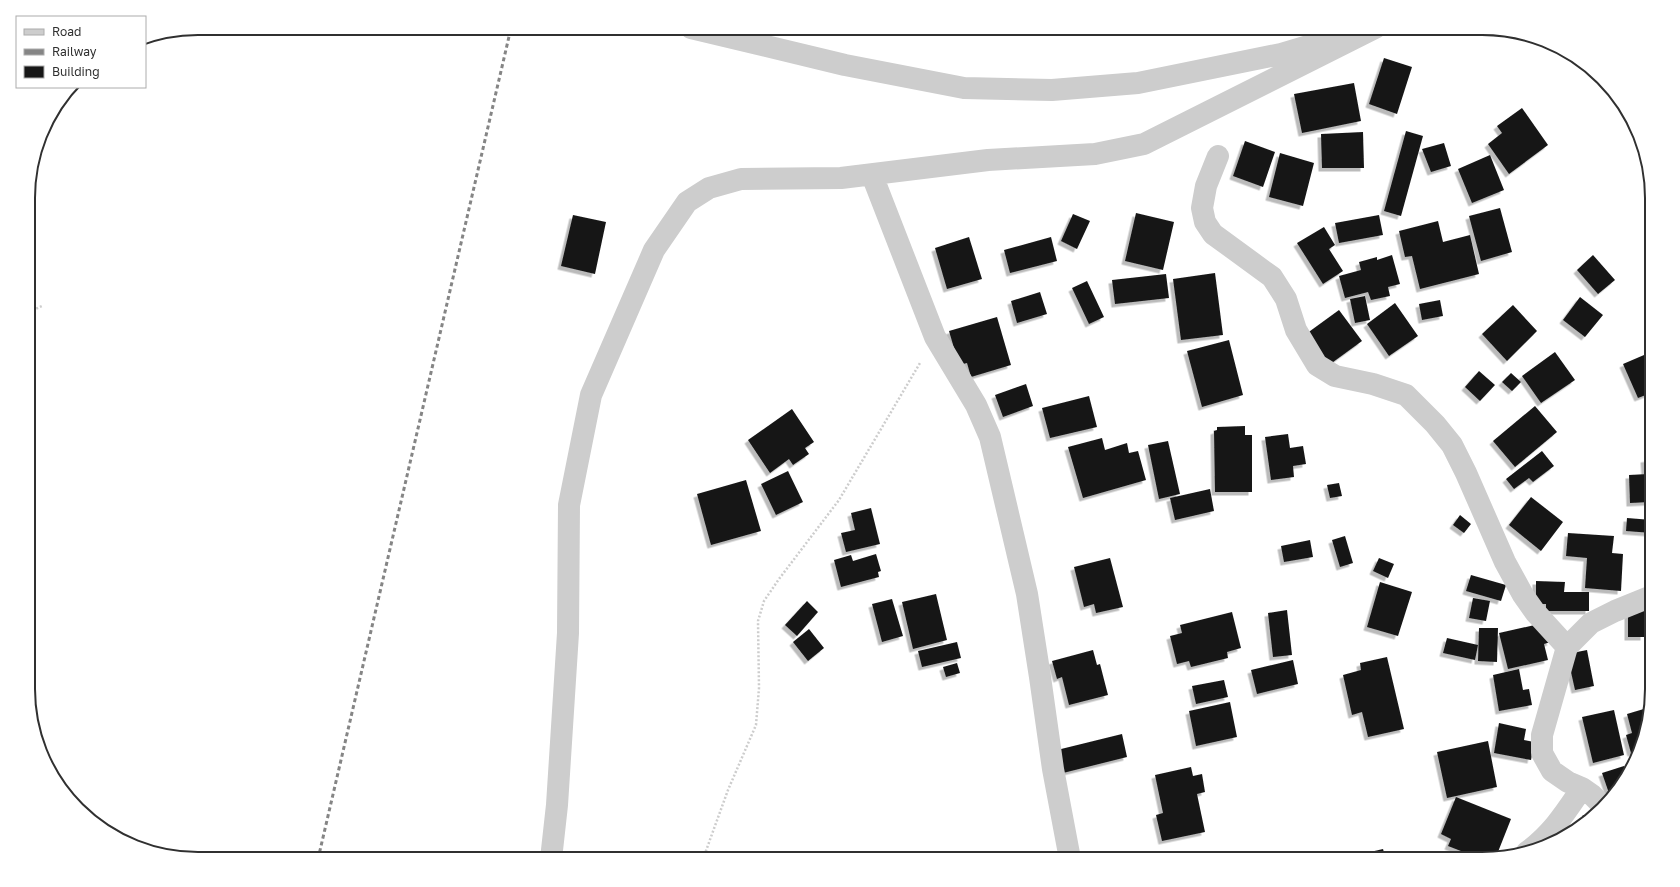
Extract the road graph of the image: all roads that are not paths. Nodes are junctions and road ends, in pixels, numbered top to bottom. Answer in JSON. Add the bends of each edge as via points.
{"nodes":[{"id":1,"x":720,"y":35,"type":"edge"},
{"id":2,"x":1342,"y":35,"type":"edge"},
{"id":3,"x":1362,"y":35,"type":"edge"},
{"id":4,"x":1218,"y":156,"type":"dead end"},
{"id":5,"x":872,"y":175,"type":"junction"},
{"id":6,"x":1645,"y":599,"type":"edge"},
{"id":7,"x":1567,"y":648,"type":"junction"},
{"id":8,"x":1582,"y":788,"type":"junction"},
{"id":9,"x":1599,"y":802,"type":"edge"},
{"id":10,"x":1540,"y":841,"type":"edge"},
{"id":11,"x":552,"y":852,"type":"edge"},
{"id":12,"x":1069,"y":852,"type":"edge"}],
"edges":[{"from":1,"to":2,"type":"street","via":[[846,66],[964,88],[1052,90],[1138,82],[1219,67],[1281,54]]},
{"from":3,"to":5,"type":"street","via":[[1144,144],[1095,154],[988,160]]},
{"from":4,"to":7,"type":"street","via":[[1206,186],[1202,208],[1205,222],[1213,234],[1272,277],[1286,299],[1296,330],[1317,366],[1335,376],[1373,384],[1406,395],[1435,424],[1452,445],[1505,562],[1523,595],[1534,612]]},
{"from":5,"to":11,"type":"street","via":[[841,178],[741,179],[709,188],[687,202],[654,250],[591,395],[569,505],[568,633]]},
{"from":5,"to":12,"type":"street","via":[[935,337],[976,405],[990,437],[1027,594],[1053,769]]},
{"from":6,"to":7,"type":"street","via":[[1591,623]]},
{"from":7,"to":8,"type":"street","via":[[1542,735],[1542,753],[1552,771]]},
{"from":8,"to":9,"type":"street"},
{"from":8,"to":10,"type":"street","via":[[1559,823]]}]}
